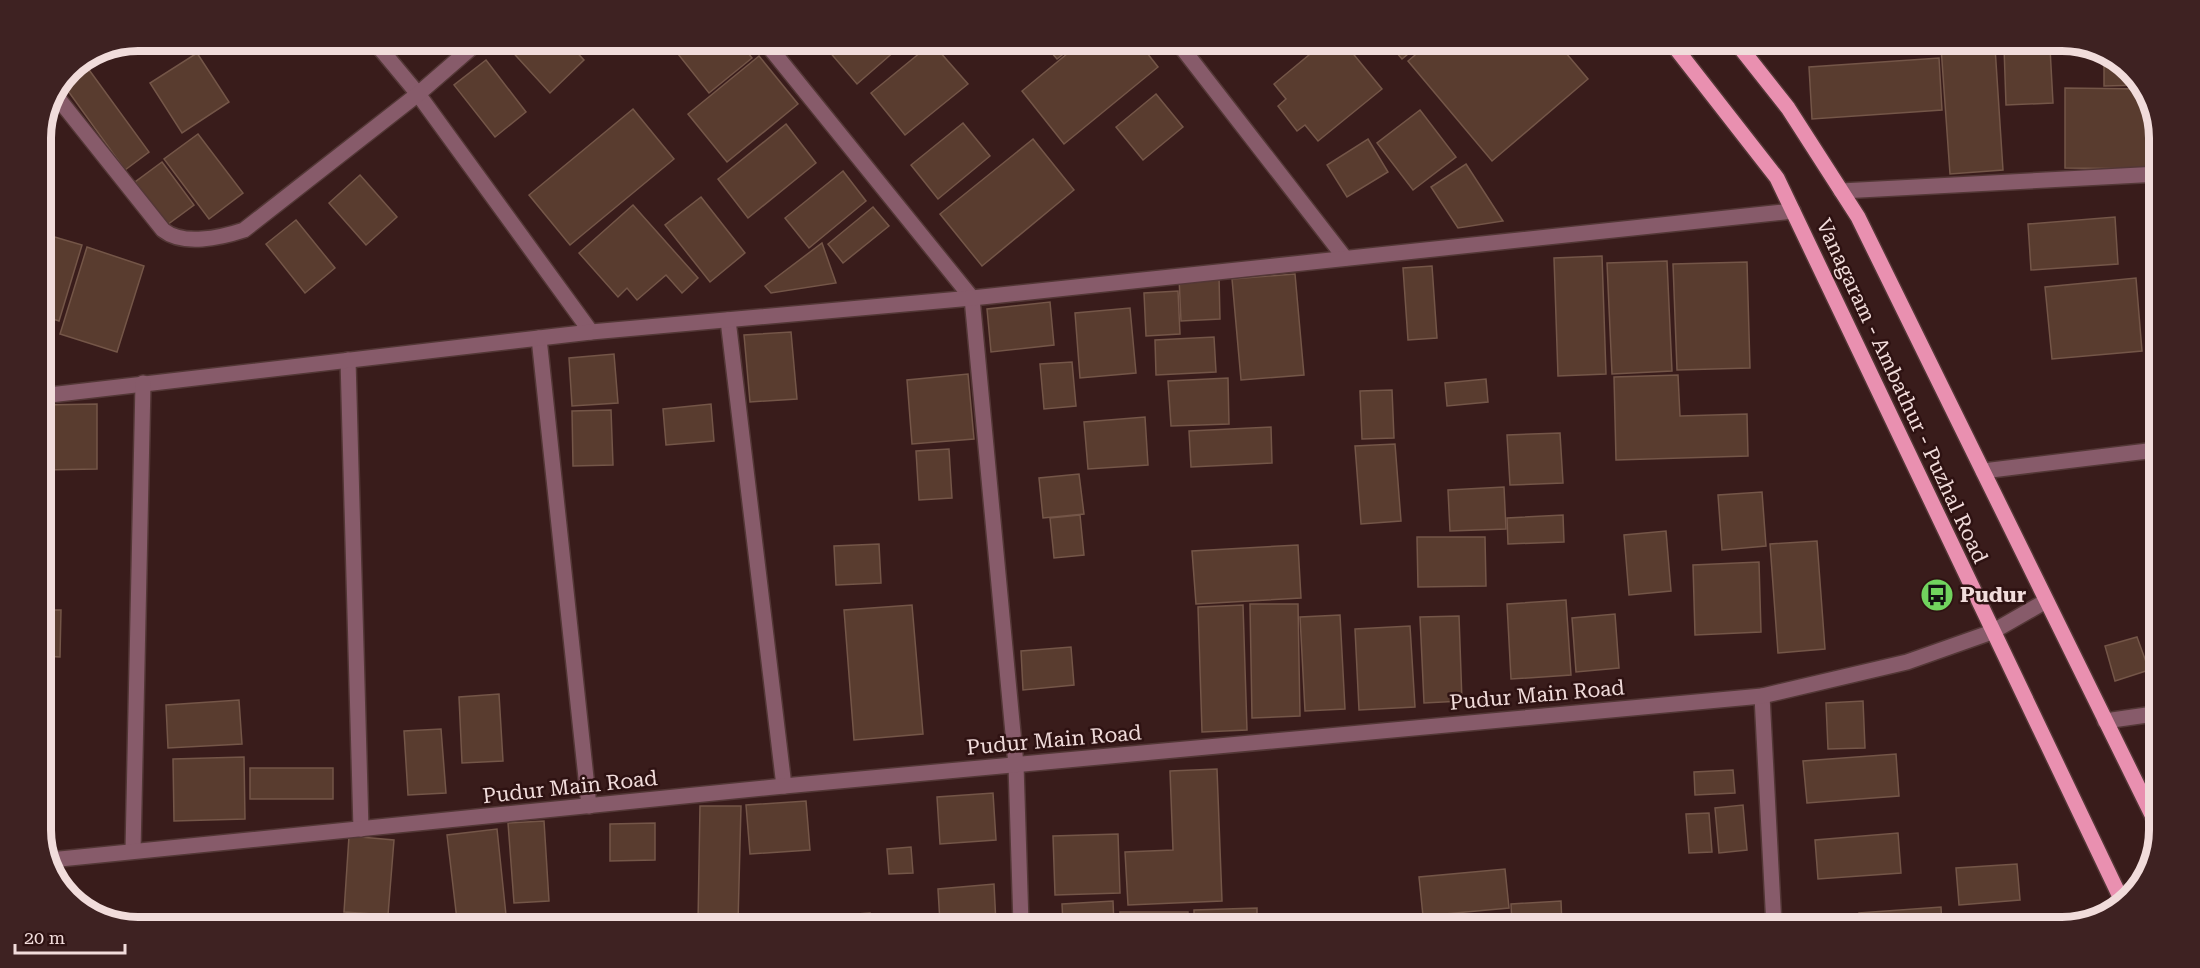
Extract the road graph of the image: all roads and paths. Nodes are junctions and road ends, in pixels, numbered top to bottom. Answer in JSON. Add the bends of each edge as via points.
{"nodes":[{"id":1,"x":382,"y":51,"type":"edge"},
{"id":2,"x":468,"y":51,"type":"edge"},
{"id":3,"x":772,"y":51,"type":"edge"},
{"id":4,"x":1184,"y":51,"type":"edge"},
{"id":5,"x":1678,"y":51,"type":"edge"},
{"id":6,"x":1743,"y":51,"type":"edge"},
{"id":7,"x":418,"y":94,"type":"junction"},
{"id":8,"x":60,"y":100,"type":"edge"},
{"id":9,"x":2149,"y":175,"type":"edge"},
{"id":10,"x":1841,"y":191,"type":"junction"},
{"id":11,"x":1793,"y":211,"type":"junction"},
{"id":12,"x":1345,"y":258,"type":"junction"},
{"id":13,"x":972,"y":298,"type":"junction"},
{"id":14,"x":728,"y":320,"type":"junction"},
{"id":15,"x":591,"y":332,"type":"junction"},
{"id":16,"x":539,"y":338,"type":"junction"},
{"id":17,"x":348,"y":360,"type":"junction"},
{"id":18,"x":143,"y":383,"type":"junction"},
{"id":19,"x":51,"y":395,"type":"edge"},
{"id":20,"x":2149,"y":451,"type":"edge"},
{"id":21,"x":1983,"y":471,"type":"junction"},
{"id":22,"x":2046,"y":601,"type":"junction"},
{"id":23,"x":1992,"y":632,"type":"junction"},
{"id":24,"x":1762,"y":696,"type":"junction"},
{"id":25,"x":2149,"y":715,"type":"edge"},
{"id":26,"x":2105,"y":721,"type":"junction"},
{"id":27,"x":1016,"y":765,"type":"junction"},
{"id":28,"x":784,"y":786,"type":"junction"},
{"id":29,"x":590,"y":806,"type":"junction"},
{"id":30,"x":2149,"y":810,"type":"edge"},
{"id":31,"x":361,"y":829,"type":"junction"},
{"id":32,"x":133,"y":851,"type":"junction"},
{"id":33,"x":56,"y":859,"type":"edge"},
{"id":34,"x":2119,"y":896,"type":"edge"},
{"id":35,"x":1021,"y":917,"type":"edge"},
{"id":36,"x":1774,"y":917,"type":"edge"}],
"edges":[{"from":1,"to":7,"type":"street"},
{"from":2,"to":7,"type":"street"},
{"from":3,"to":13,"type":"street"},
{"from":4,"to":12,"type":"street"},
{"from":5,"to":11,"type":"main road","name":"Vanagaram - Ambathur - Puzhal Road","via":[[1778,178]]},
{"from":6,"to":10,"type":"main road","via":[[1788,108]]},
{"from":7,"to":8,"type":"street","via":[[243,230],[227,235],[178,238],[163,230]]},
{"from":7,"to":15,"type":"street"},
{"from":9,"to":10,"type":"street"},
{"from":10,"to":21,"type":"main road","via":[[1858,217]]},
{"from":11,"to":12,"type":"street"},
{"from":11,"to":23,"type":"main road","name":"Vanagaram - Ambathur - Puzhal Road"},
{"from":12,"to":13,"type":"street"},
{"from":13,"to":14,"type":"street"},
{"from":13,"to":27,"type":"street"},
{"from":14,"to":15,"type":"street"},
{"from":14,"to":28,"type":"street"},
{"from":15,"to":16,"type":"street"},
{"from":16,"to":17,"type":"street"},
{"from":16,"to":29,"type":"street"},
{"from":17,"to":18,"type":"street"},
{"from":17,"to":31,"type":"street"},
{"from":18,"to":19,"type":"street"},
{"from":18,"to":32,"type":"street"},
{"from":20,"to":21,"type":"street"},
{"from":21,"to":22,"type":"main road"},
{"from":22,"to":23,"type":"street","name":"Pudur Main Road"},
{"from":22,"to":26,"type":"main road"},
{"from":23,"to":24,"type":"street","name":"Pudur Main Road","via":[[1908,662]]},
{"from":23,"to":34,"type":"main road","name":"Vanagaram - Ambathur - Puzhal Road"},
{"from":24,"to":27,"type":"street","name":"Pudur Main Road"},
{"from":24,"to":36,"type":"street"},
{"from":25,"to":26,"type":"street"},
{"from":26,"to":30,"type":"main road"},
{"from":27,"to":28,"type":"street","name":"Pudur Main Road"},
{"from":27,"to":35,"type":"street"},
{"from":28,"to":29,"type":"street","name":"Pudur Main Road"},
{"from":29,"to":31,"type":"street","name":"Pudur Main Road"},
{"from":31,"to":32,"type":"street","name":"Pudur Main Road"},
{"from":32,"to":33,"type":"street","name":"Pudur Main Road"}]}
